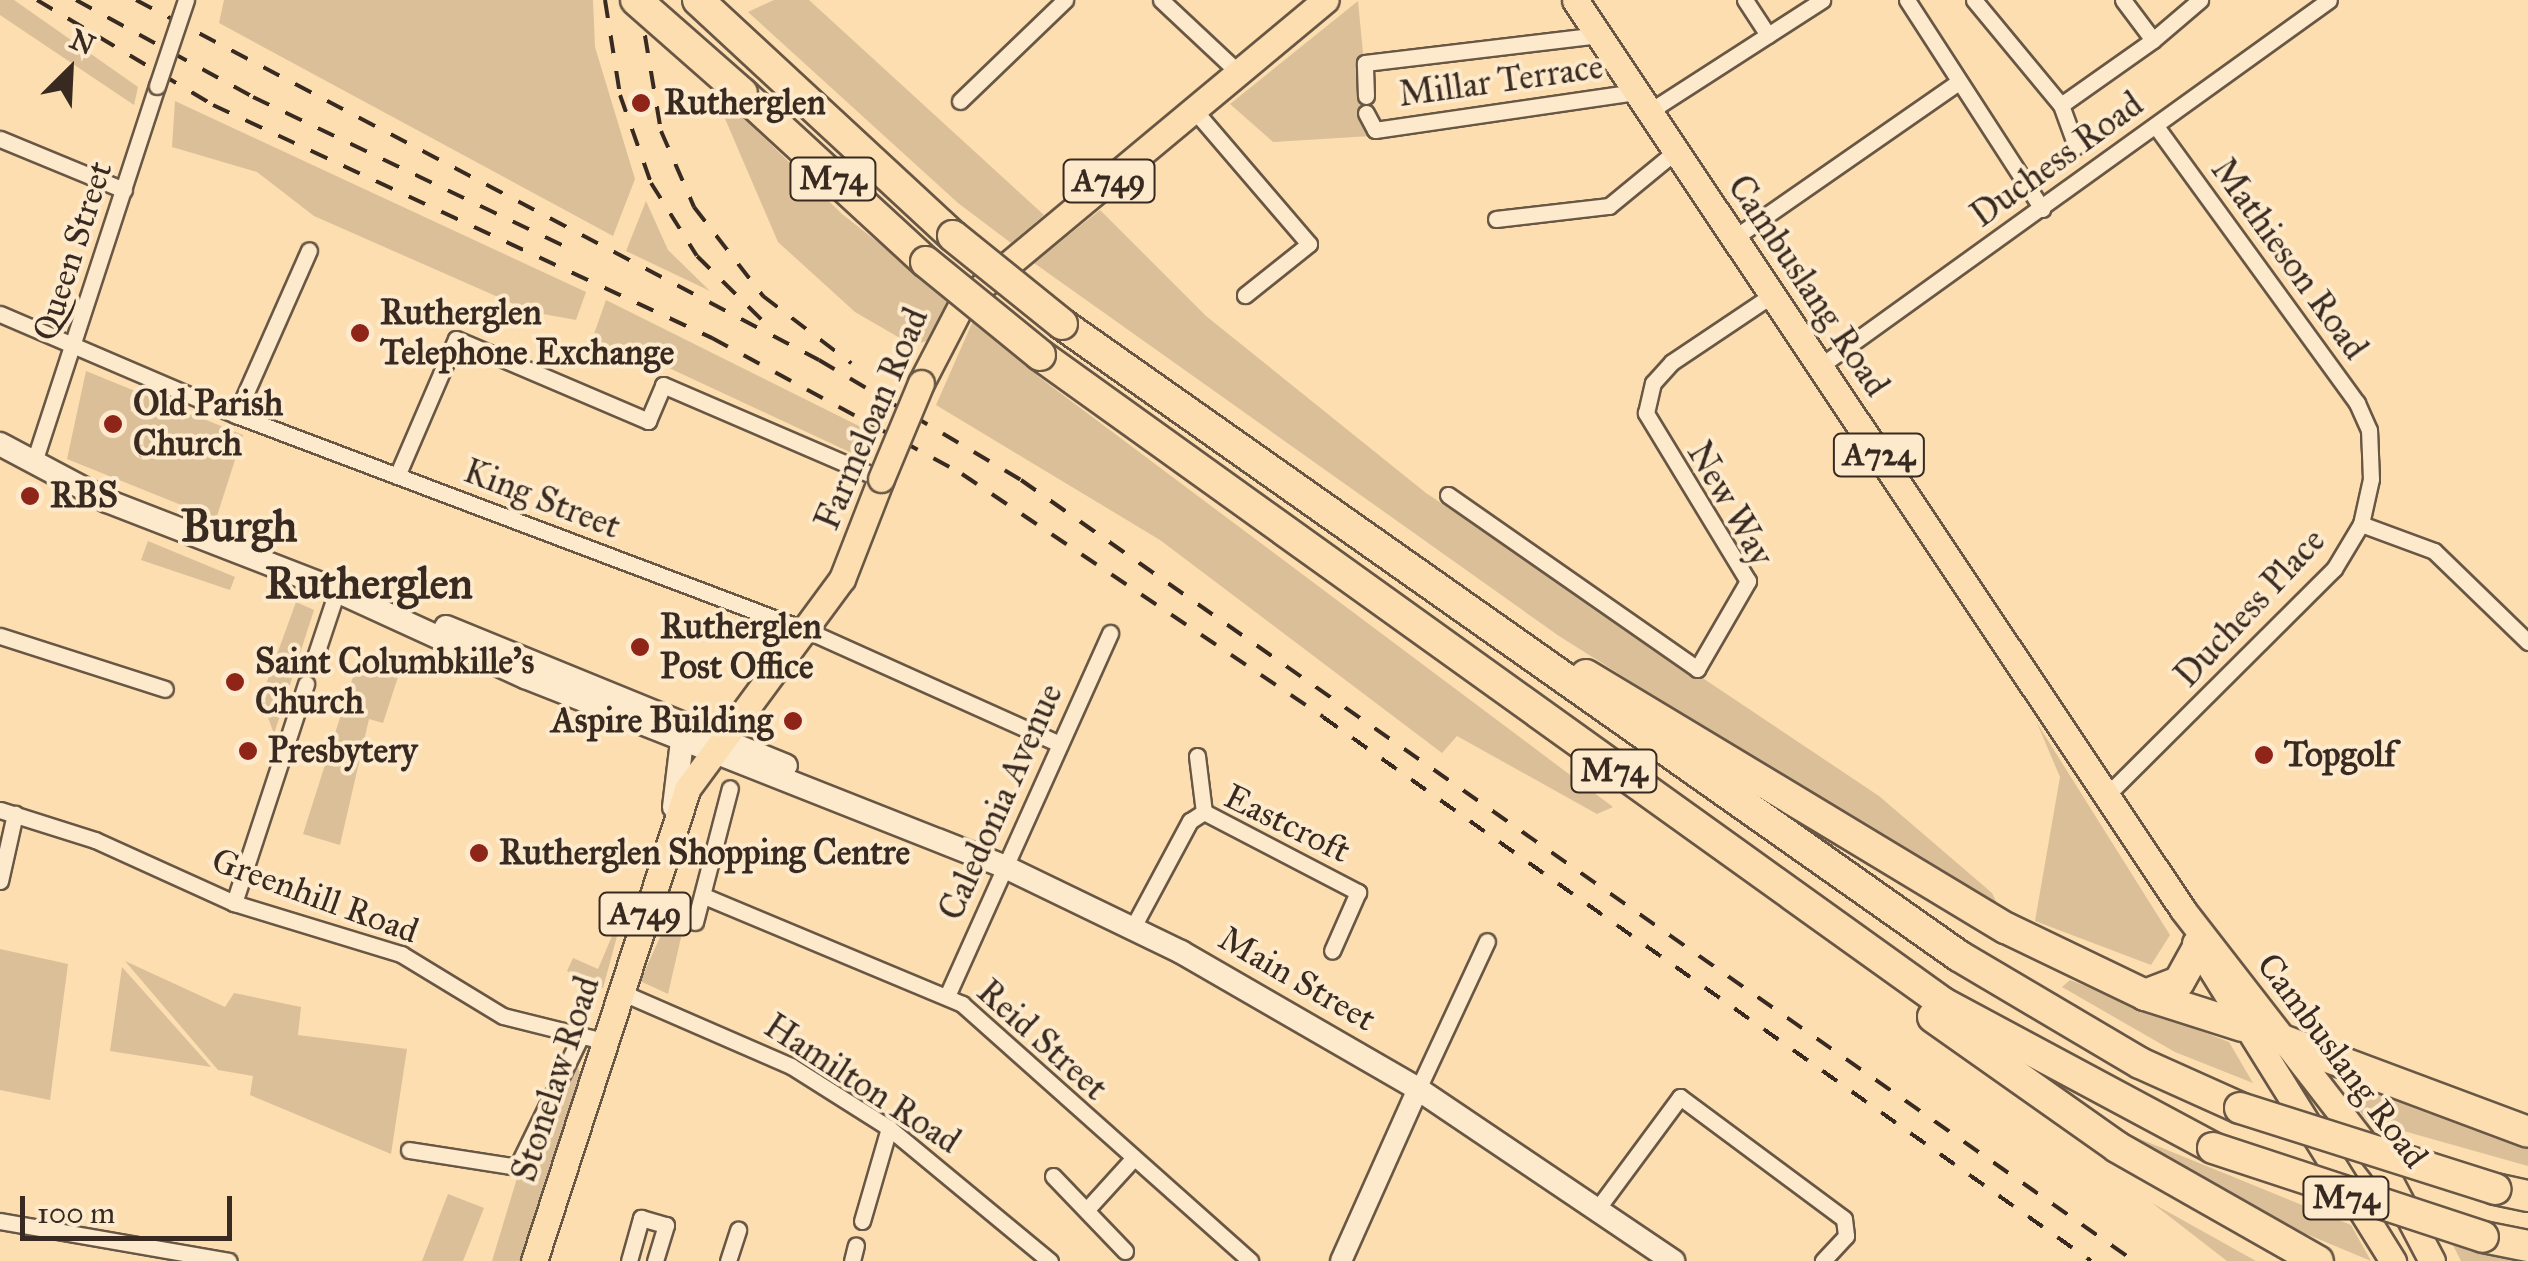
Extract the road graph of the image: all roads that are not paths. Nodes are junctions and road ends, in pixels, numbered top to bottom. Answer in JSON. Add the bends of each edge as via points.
{"nodes":[{"id":1,"x":186,"y":0,"type":"edge"},
{"id":2,"x":636,"y":0,"type":"edge"},
{"id":3,"x":698,"y":0,"type":"edge"},
{"id":4,"x":1065,"y":0,"type":"edge"},
{"id":5,"x":1162,"y":0,"type":"edge"},
{"id":6,"x":1326,"y":0,"type":"edge"},
{"id":7,"x":1576,"y":0,"type":"edge"},
{"id":8,"x":1745,"y":0,"type":"edge"},
{"id":9,"x":1822,"y":0,"type":"edge"},
{"id":10,"x":1906,"y":0,"type":"edge"},
{"id":11,"x":1974,"y":0,"type":"edge"},
{"id":12,"x":2123,"y":0,"type":"edge"},
{"id":13,"x":2200,"y":0,"type":"edge"},
{"id":14,"x":2328,"y":0,"type":"edge"},
{"id":15,"x":1599,"y":35,"type":"junction"},
{"id":16,"x":1768,"y":35,"type":"junction"},
{"id":17,"x":2154,"y":40,"type":"junction"},
{"id":18,"x":1240,"y":74,"type":"junction"},
{"id":19,"x":1957,"y":82,"type":"junction"},
{"id":20,"x":1366,"y":96,"type":"dead end"},
{"id":21,"x":960,"y":101,"type":"dead end"},
{"id":22,"x":1643,"y":101,"type":"junction"},
{"id":23,"x":2061,"y":105,"type":"junction"},
{"id":24,"x":1195,"y":110,"type":"junction"},
{"id":25,"x":1366,"y":114,"type":"dead end"},
{"id":26,"x":2156,"y":126,"type":"junction"},
{"id":27,"x":0,"y":139,"type":"edge"},
{"id":28,"x":2076,"y":146,"type":"dead end"},
{"id":29,"x":1676,"y":151,"type":"junction"},
{"id":30,"x":124,"y":190,"type":"junction"},
{"id":31,"x":2042,"y":209,"type":"junction"},
{"id":32,"x":1496,"y":219,"type":"dead end"},
{"id":33,"x":1734,"y":238,"type":"junction"},
{"id":34,"x":309,"y":250,"type":"dead end"},
{"id":35,"x":1245,"y":295,"type":"dead end"},
{"id":36,"x":1772,"y":295,"type":"junction"},
{"id":37,"x":0,"y":314,"type":"edge"},
{"id":38,"x":73,"y":348,"type":"junction"},
{"id":39,"x":1819,"y":367,"type":"junction"},
{"id":40,"x":236,"y":414,"type":"junction"},
{"id":41,"x":2370,"y":430,"type":"joint"},
{"id":42,"x":0,"y":444,"type":"edge"},
{"id":43,"x":34,"y":462,"type":"junction"},
{"id":44,"x":398,"y":476,"type":"junction"},
{"id":45,"x":882,"y":478,"type":"junction"},
{"id":46,"x":1448,"y":495,"type":"dead end"},
{"id":47,"x":1268,"y":522,"type":"junction"},
{"id":48,"x":2361,"y":524,"type":"junction"},
{"id":49,"x":1368,"y":546,"type":"junction"},
{"id":50,"x":338,"y":591,"type":"junction"},
{"id":51,"x":808,"y":632,"type":"junction"},
{"id":52,"x":1110,"y":633,"type":"dead end"},
{"id":53,"x":0,"y":636,"type":"edge"},
{"id":54,"x":2528,"y":642,"type":"edge"},
{"id":55,"x":316,"y":654,"type":"dead end"},
{"id":56,"x":306,"y":684,"type":"dead end"},
{"id":57,"x":165,"y":689,"type":"dead end"},
{"id":58,"x":682,"y":741,"type":"junction"},
{"id":59,"x":719,"y":744,"type":"junction"},
{"id":60,"x":1060,"y":744,"type":"junction"},
{"id":61,"x":1196,"y":756,"type":"dead end"},
{"id":62,"x":730,"y":788,"type":"dead end"},
{"id":63,"x":2108,"y":794,"type":"junction"},
{"id":64,"x":8,"y":812,"type":"edge"},
{"id":65,"x":1204,"y":812,"type":"junction"},
{"id":66,"x":670,"y":835,"type":"junction"},
{"id":67,"x":1003,"y":866,"type":"junction"},
{"id":68,"x":0,"y":881,"type":"edge"},
{"id":69,"x":704,"y":896,"type":"junction"},
{"id":70,"x":234,"y":903,"type":"junction"},
{"id":71,"x":2182,"y":910,"type":"junction"},
{"id":72,"x":695,"y":922,"type":"dead end"},
{"id":73,"x":1132,"y":928,"type":"junction"},
{"id":74,"x":1487,"y":941,"type":"dead end"},
{"id":75,"x":2197,"y":950,"type":"junction"},
{"id":76,"x":1332,"y":951,"type":"dead end"},
{"id":77,"x":680,"y":991,"type":"dead end"},
{"id":78,"x":622,"y":992,"type":"junction"},
{"id":79,"x":2145,"y":995,"type":"junction"},
{"id":80,"x":947,"y":996,"type":"junction"},
{"id":81,"x":676,"y":1010,"type":"junction"},
{"id":82,"x":2242,"y":1026,"type":"junction"},
{"id":83,"x":581,"y":1036,"type":"junction"},
{"id":84,"x":607,"y":1042,"type":"junction"},
{"id":85,"x":2284,"y":1042,"type":"junction"},
{"id":86,"x":2356,"y":1065,"type":"junction"},
{"id":87,"x":2323,"y":1086,"type":"junction"},
{"id":88,"x":1418,"y":1090,"type":"junction"},
{"id":89,"x":889,"y":1128,"type":"junction"},
{"id":90,"x":2528,"y":1132,"type":"edge"},
{"id":91,"x":2316,"y":1139,"type":"junction"},
{"id":92,"x":410,"y":1150,"type":"dead end"},
{"id":93,"x":1131,"y":1161,"type":"junction"},
{"id":94,"x":1054,"y":1176,"type":"dead end"},
{"id":95,"x":2528,"y":1196,"type":"edge"},
{"id":96,"x":1090,"y":1206,"type":"junction"},
{"id":97,"x":1598,"y":1208,"type":"junction"},
{"id":98,"x":2406,"y":1208,"type":"junction"},
{"id":99,"x":0,"y":1221,"type":"edge"},
{"id":100,"x":862,"y":1221,"type":"dead end"},
{"id":101,"x":738,"y":1230,"type":"dead end"},
{"id":102,"x":2528,"y":1246,"type":"edge"},
{"id":103,"x":1124,"y":1251,"type":"dead end"},
{"id":104,"x":229,"y":1261,"type":"edge"},
{"id":105,"x":534,"y":1261,"type":"edge"},
{"id":106,"x":629,"y":1261,"type":"edge"},
{"id":107,"x":655,"y":1261,"type":"edge"},
{"id":108,"x":728,"y":1261,"type":"edge"},
{"id":109,"x":1050,"y":1261,"type":"edge"},
{"id":110,"x":1250,"y":1261,"type":"edge"},
{"id":111,"x":1341,"y":1261,"type":"edge"},
{"id":112,"x":1673,"y":1261,"type":"edge"},
{"id":113,"x":1823,"y":1261,"type":"edge"},
{"id":114,"x":2318,"y":1261,"type":"edge"},
{"id":115,"x":2393,"y":1261,"type":"edge"},
{"id":116,"x":2401,"y":1261,"type":"edge"},
{"id":117,"x":2432,"y":1261,"type":"edge"}],
"edges":[{"from":1,"to":30,"type":"street","name":"Queen Street","bridge":true},
{"from":2,"to":47,"type":"highway","number":"M74","bridge":true,"via":[[926,262],[1040,356]]},
{"from":3,"to":49,"type":"highway","number":"M74","bridge":true,"via":[[953,236],[1062,324]]},
{"from":4,"to":21,"type":"street"},
{"from":5,"to":18,"type":"street"},
{"from":6,"to":18,"type":"main road","name":"Farmeloan Road","number":"A749"},
{"from":7,"to":15,"type":"main road","name":"Cambuslang Road","number":"A724"},
{"from":8,"to":16,"type":"street"},
{"from":9,"to":16,"type":"street"},
{"from":10,"to":19,"type":"street"},
{"from":11,"to":23,"type":"street"},
{"from":12,"to":17,"type":"street"},
{"from":13,"to":17,"type":"street"},
{"from":14,"to":26,"type":"street","name":"Duchess Road"},
{"from":15,"to":20,"type":"street","via":[[1365,63]]},
{"from":15,"to":22,"type":"main road","name":"Cambuslang Road","number":"A724"},
{"from":16,"to":22,"type":"street"},
{"from":17,"to":23,"type":"street"},
{"from":18,"to":24,"type":"main road","name":"Farmeloan Road","number":"A749"},
{"from":19,"to":31,"type":"street"},
{"from":19,"to":33,"type":"street"},
{"from":22,"to":25,"type":"street","name":"Millar Terrace","via":[[1375,130]]},
{"from":22,"to":29,"type":"main road","name":"Cambuslang Road","number":"A724"},
{"from":23,"to":28,"type":"street"},
{"from":24,"to":35,"type":"street","via":[[1308,244]]},
{"from":24,"to":45,"type":"main road","name":"Farmeloan Road","number":"A749","bridge":true,"via":[[963,302],[920,383]]},
{"from":26,"to":31,"type":"street","name":"Duchess Road"},
{"from":26,"to":41,"type":"street","name":"Mathieson Road"},
{"from":27,"to":30,"type":"street"},
{"from":29,"to":32,"type":"street","via":[[1610,206]]},
{"from":29,"to":33,"type":"main road","name":"Cambuslang Road","number":"A724"},
{"from":30,"to":38,"type":"street","name":"Queen Street"},
{"from":31,"to":39,"type":"street","name":"Duchess Road"},
{"from":33,"to":36,"type":"main road","name":"Cambuslang Road","number":"A724"},
{"from":34,"to":40,"type":"street"},
{"from":36,"to":39,"type":"main road","name":"Cambuslang Road","number":"A724"},
{"from":36,"to":46,"type":"street","name":"New Way","via":[[1672,362],[1650,393],[1657,438],[1748,581],[1697,669]]},
{"from":37,"to":38,"type":"street","name":"King Street"},
{"from":38,"to":40,"type":"street","name":"King Street"},
{"from":38,"to":43,"type":"street","name":"Queen Street"},
{"from":39,"to":63,"type":"main road","name":"Cambuslang Road","number":"A724"},
{"from":40,"to":44,"type":"street","name":"King Street"},
{"from":41,"to":48,"type":"street","name":"Duchess Place"},
{"from":42,"to":43,"type":"main road","name":"Main Street"},
{"from":43,"to":50,"type":"main road","name":"Main Street","via":[[108,501]]},
{"from":44,"to":45,"type":"street","via":[[448,342],[648,421],[663,385]]},
{"from":44,"to":51,"type":"street","name":"King Street"},
{"from":45,"to":51,"type":"main road","name":"Farmeloan Road","number":"A749","via":[[842,579]]},
{"from":47,"to":102,"type":"highway","number":"M74","bridge":true,"via":[[1943,1004],[2213,1148],[2483,1238]]},
{"from":47,"to":114,"type":"highway","number":"M74","via":[[1469,690],[2100,1136]]},
{"from":48,"to":54,"type":"street","via":[[2434,551]]},
{"from":48,"to":63,"type":"street","name":"Duchess Place","via":[[2314,591]]},
{"from":49,"to":79,"type":"highway","number":"M74","via":[[2006,928]]},
{"from":49,"to":95,"type":"highway","number":"M74","bridge":true,"via":[[2012,990],[2240,1108]]},
{"from":50,"to":55,"type":"street"},
{"from":50,"to":58,"type":"main road","name":"Main Street"},
{"from":50,"to":59,"type":"main road","name":"Main Street"},
{"from":51,"to":59,"type":"main road","name":"Farmeloan Road","number":"A749"},
{"from":51,"to":60,"type":"street","name":"King Street"},
{"from":52,"to":60,"type":"street","name":"Caledonia Avenue"},
{"from":53,"to":57,"type":"street"},
{"from":56,"to":70,"type":"street"},
{"from":58,"to":59,"type":"main road","name":"Main Street"},
{"from":58,"to":66,"type":"main road","number":"A749"},
{"from":59,"to":66,"type":"main road","name":"Stonelaw Road","number":"A749"},
{"from":59,"to":67,"type":"main road","name":"Main Street"},
{"from":60,"to":67,"type":"street","name":"Caledonia Avenue"},
{"from":61,"to":65,"type":"street"},
{"from":62,"to":69,"type":"street"},
{"from":63,"to":71,"type":"main road","name":"Cambuslang Road","number":"A724"},
{"from":64,"to":68,"type":"street"},
{"from":64,"to":70,"type":"street","name":"Greenhill Road"},
{"from":65,"to":73,"type":"street","name":"Eastcroft"},
{"from":65,"to":76,"type":"street","name":"Eastcroft","via":[[1358,892]]},
{"from":66,"to":78,"type":"main road","name":"Stonelaw Road","number":"A749"},
{"from":67,"to":73,"type":"main road","name":"Main Street"},
{"from":67,"to":80,"type":"street","name":"Caledonia Avenue"},
{"from":69,"to":72,"type":"street"},
{"from":69,"to":80,"type":"street","name":"Reid Street"},
{"from":70,"to":83,"type":"street","name":"Greenhill Road","via":[[401,954],[502,1016]]},
{"from":71,"to":75,"type":"main road","name":"Cambuslang Road","number":"A724"},
{"from":71,"to":85,"type":"main road","name":"Cambuslang Road","number":"A724"},
{"from":73,"to":88,"type":"main road","name":"Main Street"},
{"from":74,"to":88,"type":"street"},
{"from":75,"to":79,"type":"highway","via":[[2179,982]]},
{"from":75,"to":82,"type":"main road","name":"Cambuslang Road","number":"A724"},
{"from":77,"to":81,"type":"street"},
{"from":78,"to":81,"type":"street","name":"Hamilton Road"},
{"from":78,"to":84,"type":"main road","name":"Stonelaw Road","number":"A749"},
{"from":79,"to":82,"type":"highway","number":"M74"},
{"from":80,"to":93,"type":"street","name":"Reid Street"},
{"from":81,"to":89,"type":"street","name":"Hamilton Road"},
{"from":82,"to":85,"type":"main road"},
{"from":82,"to":91,"type":"main road","name":"Cambuslang Road","number":"A724"},
{"from":83,"to":84,"type":"street","name":"Greenhill Road"},
{"from":83,"to":92,"type":"street","via":[[517,1167]]},
{"from":84,"to":105,"type":"main road","name":"Stonelaw Road","number":"A749"},
{"from":85,"to":86,"type":"highway"},
{"from":85,"to":87,"type":"main road","name":"Cambuslang Road","number":"A724"},
{"from":86,"to":87,"type":"highway"},
{"from":86,"to":90,"type":"highway"},
{"from":87,"to":91,"type":"main road","via":[[2312,1103]]},
{"from":87,"to":98,"type":"main road","name":"Cambuslang Road","number":"A724"},
{"from":88,"to":97,"type":"main road","name":"Main Street"},
{"from":88,"to":111,"type":"street"},
{"from":89,"to":100,"type":"street"},
{"from":89,"to":109,"type":"street","name":"Hamilton Road"},
{"from":91,"to":115,"type":"main road","name":"Cambuslang Road","number":"A724"},
{"from":93,"to":96,"type":"street"},
{"from":93,"to":110,"type":"street","name":"Reid Street"},
{"from":94,"to":96,"type":"street"},
{"from":96,"to":103,"type":"street"},
{"from":97,"to":112,"type":"main road","name":"Main Street"},
{"from":97,"to":113,"type":"street","via":[[1680,1097],[1848,1224]]},
{"from":98,"to":116,"type":"main road"},
{"from":98,"to":117,"type":"main road","name":"Cambuslang Road","number":"A724"},
{"from":99,"to":104,"type":"street"},
{"from":101,"to":108,"type":"street"},
{"from":106,"to":107,"type":"street","via":[[642,1218],[666,1225]]}]}
